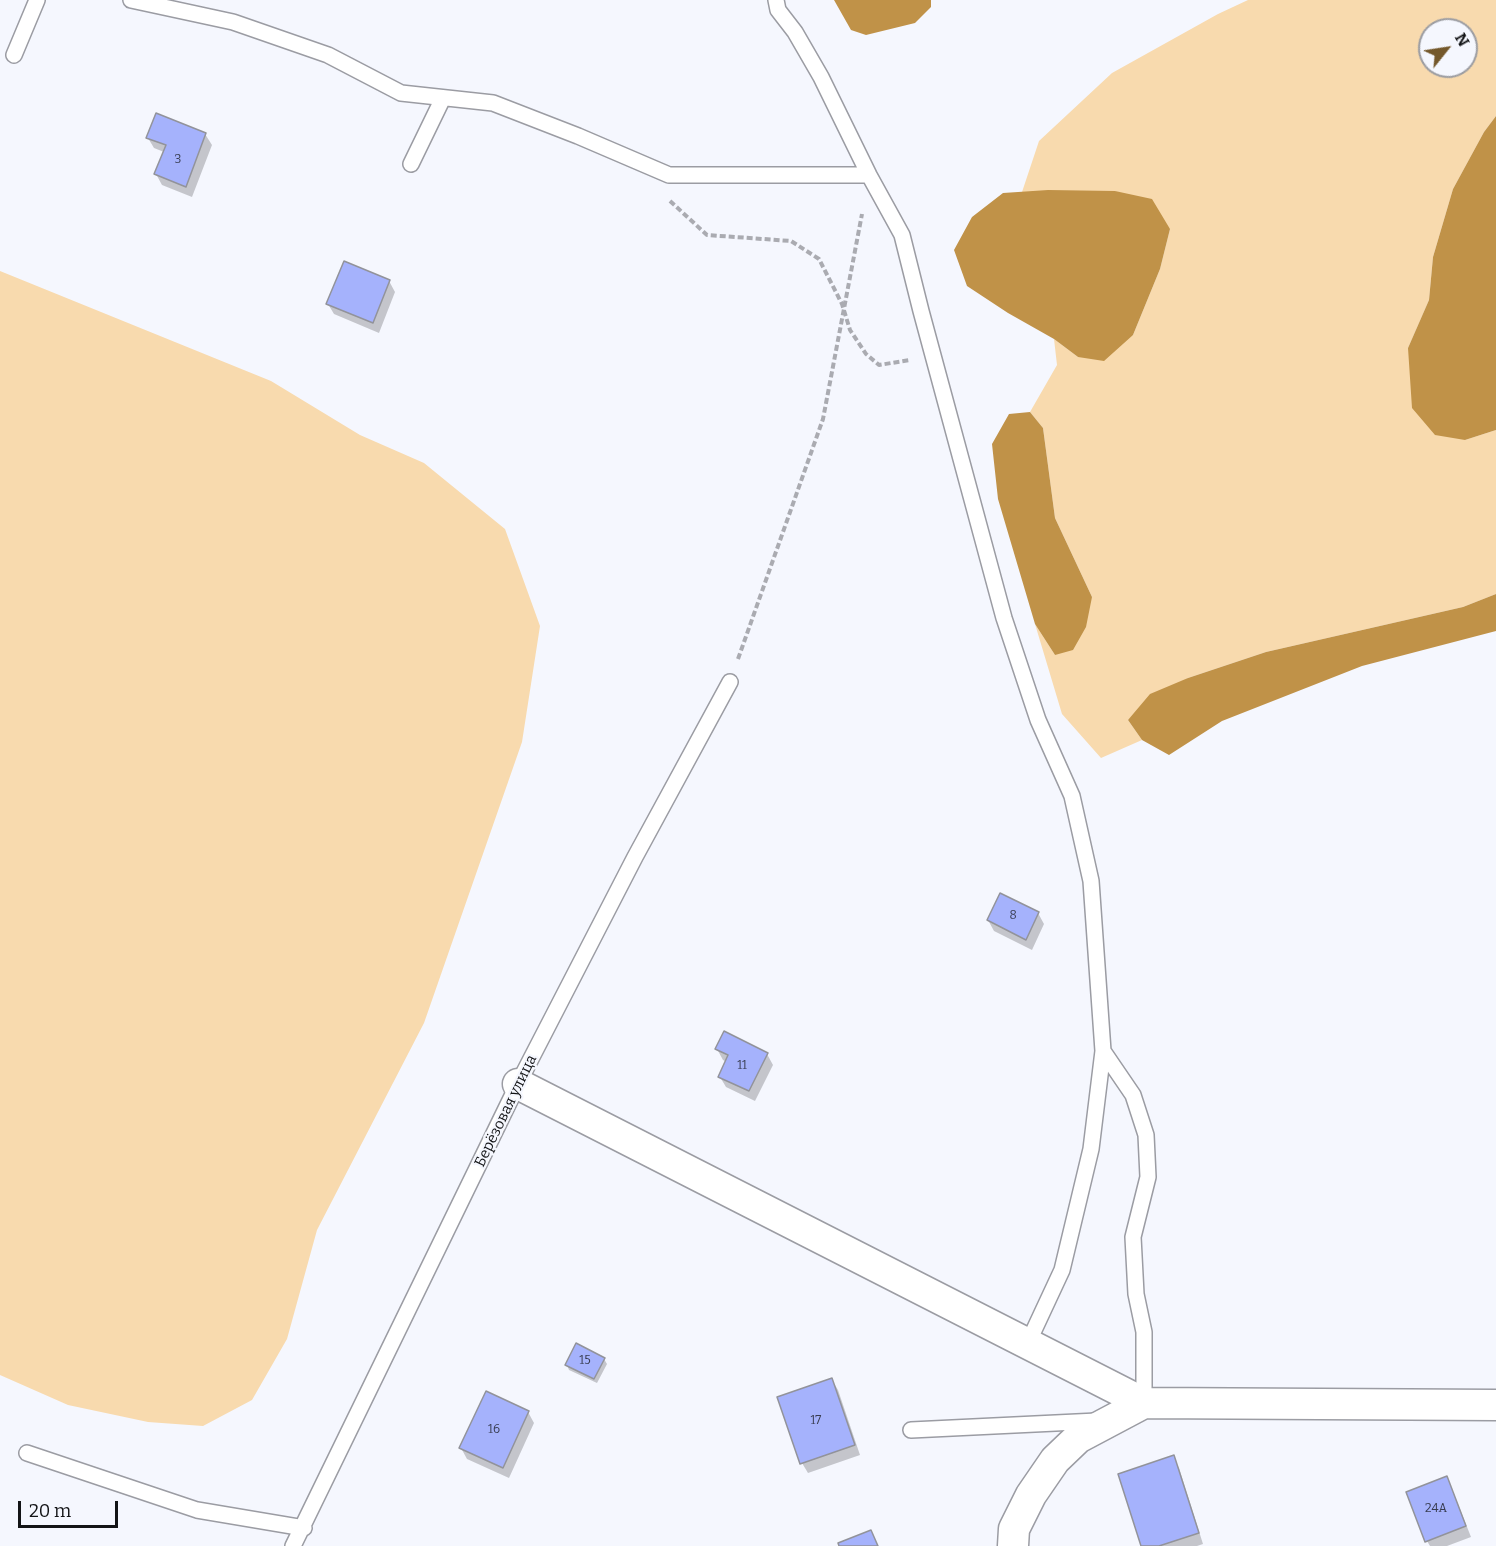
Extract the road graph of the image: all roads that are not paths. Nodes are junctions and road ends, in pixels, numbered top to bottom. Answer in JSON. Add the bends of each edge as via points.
{"nodes":[{"id":1,"x":37,"y":0,"type":"edge"},
{"id":2,"x":131,"y":0,"type":"edge"},
{"id":3,"x":776,"y":0,"type":"edge"},
{"id":4,"x":14,"y":55,"type":"dead end"},
{"id":5,"x":443,"y":98,"type":"junction"},
{"id":6,"x":411,"y":164,"type":"dead end"},
{"id":7,"x":869,"y":175,"type":"junction"},
{"id":8,"x":730,"y":682,"type":"road end"},
{"id":9,"x":1103,"y":1051,"type":"junction"},
{"id":10,"x":518,"y":1084,"type":"junction"},
{"id":11,"x":1028,"y":1342,"type":"junction"},
{"id":12,"x":1144,"y":1403,"type":"junction"},
{"id":13,"x":1496,"y":1405,"type":"edge"},
{"id":14,"x":1113,"y":1420,"type":"junction"},
{"id":15,"x":911,"y":1430,"type":"dead end"},
{"id":16,"x":27,"y":1453,"type":"dead end"},
{"id":17,"x":304,"y":1528,"type":"junction"},
{"id":18,"x":293,"y":1546,"type":"edge"},
{"id":19,"x":1013,"y":1546,"type":"edge"}],
"edges":[{"from":1,"to":4,"type":"lane"},
{"from":2,"to":5,"type":"lane","via":[[233,22],[328,55],[401,93]]},
{"from":3,"to":7,"type":"lane","via":[[778,10],[821,78]]},
{"from":5,"to":6,"type":"lane"},
{"from":5,"to":7,"type":"lane","via":[[493,103],[669,175]]},
{"from":7,"to":9,"type":"lane","via":[[902,236],[1004,618],[1038,720],[1072,796],[1091,881]]},
{"from":8,"to":10,"type":"lane","name":"Берёзовая улица"},
{"from":9,"to":11,"type":"lane","via":[[1091,1149],[1062,1270]]},
{"from":9,"to":12,"type":"lane","via":[[1133,1095],[1146,1135],[1148,1177],[1132,1237],[1136,1294],[1144,1332]]},
{"from":10,"to":11,"type":"street"},
{"from":10,"to":17,"type":"lane","name":"Берёзовая улица"},
{"from":11,"to":12,"type":"street"},
{"from":12,"to":13,"type":"street"},
{"from":12,"to":14,"type":"street"},
{"from":14,"to":15,"type":"lane"},
{"from":14,"to":19,"type":"street","via":[[1078,1438],[1055,1460],[1014,1529]]},
{"from":16,"to":17,"type":"lane","via":[[197,1510]]},
{"from":17,"to":18,"type":"lane","name":"Берёзовая улица"}]}
